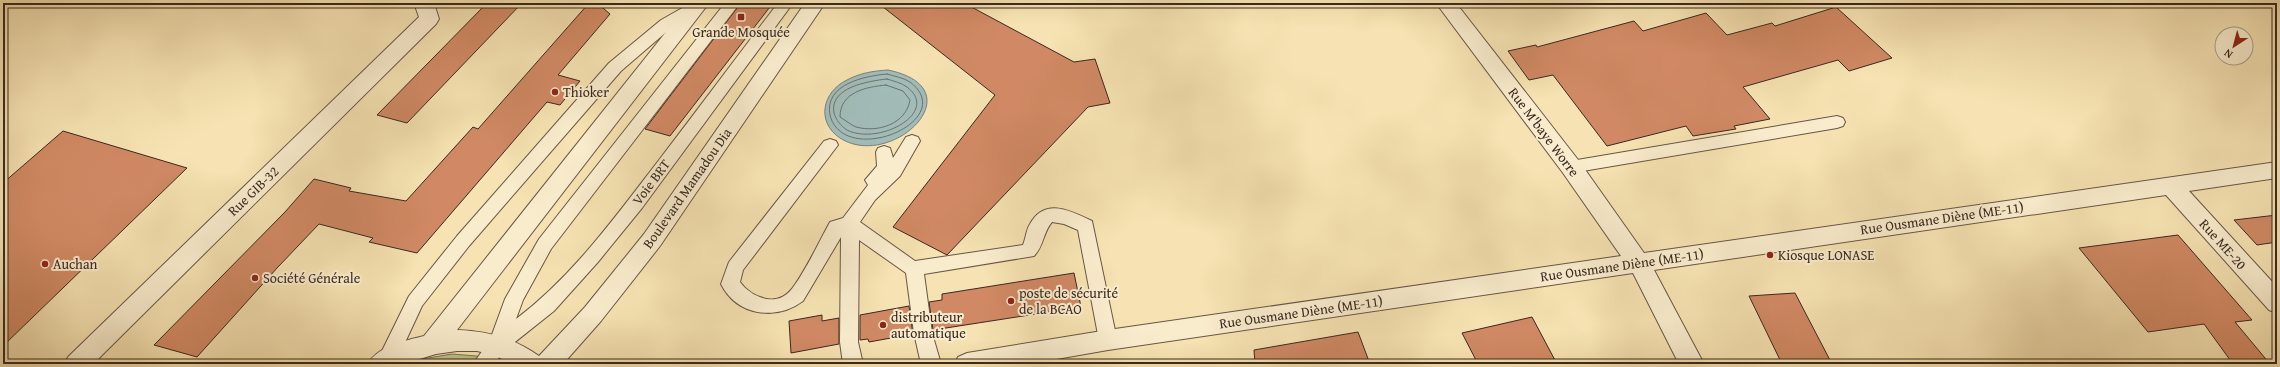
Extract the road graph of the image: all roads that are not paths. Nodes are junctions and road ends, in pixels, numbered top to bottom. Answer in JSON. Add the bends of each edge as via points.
{"nodes":[{"id":1,"x":733,"y":3,"type":"edge"},
{"id":2,"x":786,"y":3,"type":"edge"},
{"id":3,"x":815,"y":3,"type":"edge"},
{"id":4,"x":1446,"y":3,"type":"edge"},
{"id":5,"x":698,"y":5,"type":"edge"},
{"id":6,"x":426,"y":11,"type":"edge"},
{"id":7,"x":1837,"y":122,"type":"dead end"},
{"id":8,"x":912,"y":141,"type":"dead end"},
{"id":9,"x":830,"y":145,"type":"dead end"},
{"id":10,"x":884,"y":152,"type":"dead end"},
{"id":11,"x":1571,"y":167,"type":"junction"},
{"id":12,"x":2277,"y":170,"type":"edge"},
{"id":13,"x":2170,"y":185,"type":"junction"},
{"id":14,"x":848,"y":229,"type":"junction"},
{"id":15,"x":1639,"y":263,"type":"junction"},
{"id":16,"x":915,"y":272,"type":"junction"},
{"id":17,"x":2277,"y":303,"type":"edge"},
{"id":18,"x":1108,"y":340,"type":"junction"},
{"id":19,"x":432,"y":344,"type":"junction"},
{"id":20,"x":498,"y":344,"type":"junction"},
{"id":21,"x":1022,"y":360,"type":"edge"},
{"id":22,"x":384,"y":362,"type":"edge"},
{"id":23,"x":77,"y":364,"type":"edge"},
{"id":24,"x":483,"y":364,"type":"edge"},
{"id":25,"x":531,"y":364,"type":"edge"},
{"id":26,"x":548,"y":364,"type":"edge"},
{"id":27,"x":853,"y":364,"type":"edge"},
{"id":28,"x":931,"y":364,"type":"edge"},
{"id":29,"x":967,"y":364,"type":"edge"},
{"id":30,"x":1692,"y":364,"type":"edge"}],
"edges":[{"from":1,"to":20,"type":"lane","name":"Voie BRT","via":[[545,244],[514,299]]},
{"from":2,"to":20,"type":"lane","name":"Voie BRT","via":[[636,203],[592,256],[546,306]]},
{"from":3,"to":26,"type":"street","name":"Boulevard Mamadou Dia","via":[[652,240]]},
{"from":4,"to":11,"type":"street","name":"Rue M'baye Worre"},
{"from":5,"to":19,"type":"street"},
{"from":5,"to":22,"type":"lane","via":[[666,24],[615,67],[463,241],[415,301]]},
{"from":6,"to":23,"type":"street","name":"Rue GIB-32"},
{"from":7,"to":11,"type":"lane"},
{"from":8,"to":14,"type":"lane","via":[[894,171],[869,195]]},
{"from":9,"to":14,"type":"lane","via":[[735,267],[730,284],[737,294],[755,306],[774,307],[791,302]]},
{"from":10,"to":14,"type":"lane","via":[[886,168],[861,192]]},
{"from":11,"to":15,"type":"street","name":"Rue M'baye Worre"},
{"from":12,"to":13,"type":"street","name":"Rue Ousmane Diène (ME-11)"},
{"from":13,"to":15,"type":"street","name":"Rue Ousmane Diène (ME-11)"},
{"from":13,"to":17,"type":"street","name":"Rue ME-20"},
{"from":14,"to":16,"type":"lane","via":[[905,275]]},
{"from":14,"to":27,"type":"lane","via":[[849,342]]},
{"from":15,"to":18,"type":"street","name":"Rue Ousmane Diène (ME-11)"},
{"from":15,"to":30,"type":"street","name":"Rue M'baye Worre"},
{"from":16,"to":18,"type":"lane","via":[[1032,259],[1042,251],[1046,230],[1052,224],[1064,224],[1078,231],[1090,249]]},
{"from":16,"to":28,"type":"lane","via":[[923,333]]},
{"from":18,"to":21,"type":"street","name":"Rue Ousmane Diène (ME-11)"},
{"from":19,"to":20,"type":"street","via":[[467,340]]},
{"from":19,"to":22,"type":"street"},
{"from":20,"to":24,"type":"lane","name":"Voie BRT"},
{"from":20,"to":25,"type":"street","via":[[523,356]]},
{"from":21,"to":29,"type":"street","name":"Rue Ousmane Diène (ME-11)"}]}
